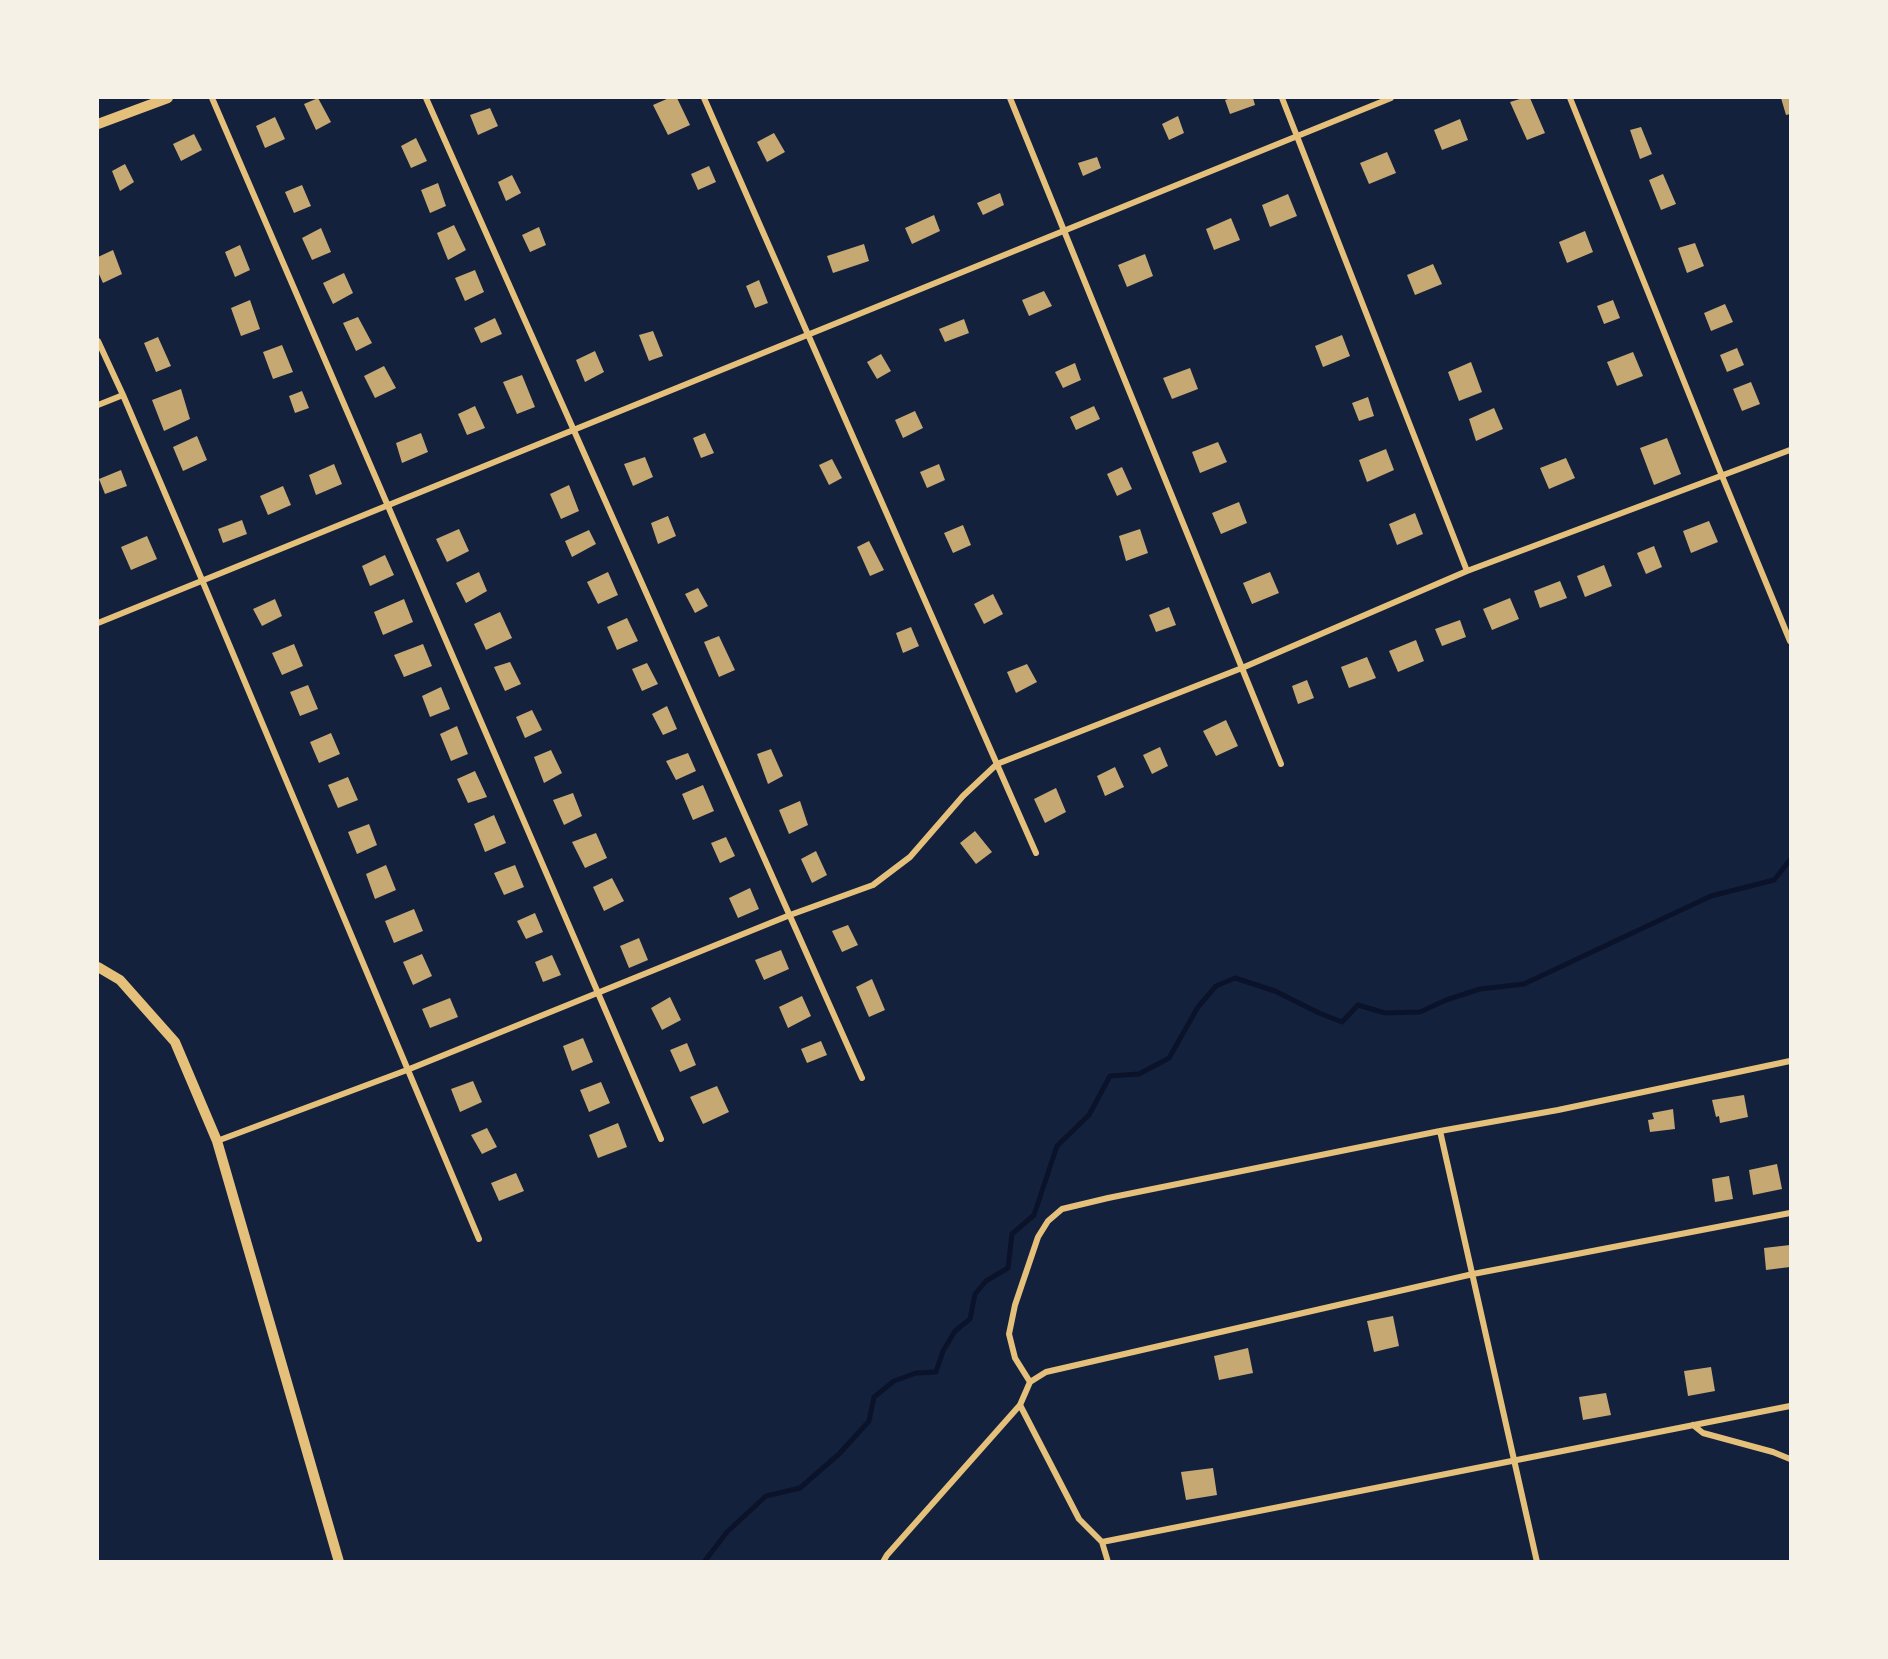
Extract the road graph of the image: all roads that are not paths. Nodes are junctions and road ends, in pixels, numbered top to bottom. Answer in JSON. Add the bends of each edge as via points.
{"nodes":[{"id":1,"x":168,"y":98,"type":"edge"},
{"id":2,"x":212,"y":98,"type":"edge"},
{"id":3,"x":426,"y":98,"type":"edge"},
{"id":4,"x":704,"y":98,"type":"edge"},
{"id":5,"x":1010,"y":98,"type":"edge"},
{"id":6,"x":1282,"y":98,"type":"edge"},
{"id":7,"x":1391,"y":98,"type":"edge"},
{"id":8,"x":1570,"y":98,"type":"edge"},
{"id":9,"x":98,"y":124,"type":"edge"},
{"id":10,"x":1297,"y":135,"type":"junction"},
{"id":11,"x":1064,"y":230,"type":"junction"},
{"id":12,"x":808,"y":334,"type":"junction"},
{"id":13,"x":98,"y":341,"type":"edge"},
{"id":14,"x":123,"y":395,"type":"junction"},
{"id":15,"x":98,"y":405,"type":"edge"},
{"id":16,"x":574,"y":429,"type":"junction"},
{"id":17,"x":1791,"y":450,"type":"edge"},
{"id":18,"x":1722,"y":476,"type":"junction"},
{"id":19,"x":388,"y":505,"type":"junction"},
{"id":20,"x":1467,"y":571,"type":"junction"},
{"id":21,"x":202,"y":580,"type":"junction"},
{"id":22,"x":98,"y":623,"type":"edge"},
{"id":23,"x":1791,"y":641,"type":"edge"},
{"id":24,"x":1242,"y":668,"type":"junction"},
{"id":25,"x":997,"y":764,"type":"junction"},
{"id":26,"x":1281,"y":764,"type":"dead end"},
{"id":27,"x":1036,"y":853,"type":"dead end"},
{"id":28,"x":790,"y":915,"type":"junction"},
{"id":29,"x":98,"y":967,"type":"edge"},
{"id":30,"x":598,"y":993,"type":"junction"},
{"id":31,"x":1791,"y":1061,"type":"edge"},
{"id":32,"x":407,"y":1070,"type":"junction"},
{"id":33,"x":862,"y":1078,"type":"dead end"},
{"id":34,"x":1440,"y":1131,"type":"junction"},
{"id":35,"x":661,"y":1139,"type":"dead end"},
{"id":36,"x":217,"y":1141,"type":"junction"},
{"id":37,"x":1791,"y":1213,"type":"edge"},
{"id":38,"x":479,"y":1239,"type":"dead end"},
{"id":39,"x":1473,"y":1274,"type":"junction"},
{"id":40,"x":1030,"y":1382,"type":"junction"},
{"id":41,"x":1020,"y":1405,"type":"junction"},
{"id":42,"x":1791,"y":1406,"type":"edge"},
{"id":43,"x":1693,"y":1425,"type":"junction"},
{"id":44,"x":1791,"y":1459,"type":"edge"},
{"id":45,"x":1515,"y":1461,"type":"junction"},
{"id":46,"x":1102,"y":1542,"type":"junction"},
{"id":47,"x":339,"y":1562,"type":"edge"},
{"id":48,"x":883,"y":1562,"type":"edge"},
{"id":49,"x":1108,"y":1562,"type":"edge"},
{"id":50,"x":1537,"y":1562,"type":"edge"}],
"edges":[{"from":1,"to":9,"type":"street"},
{"from":2,"to":19,"type":"street"},
{"from":3,"to":16,"type":"street"},
{"from":4,"to":12,"type":"street"},
{"from":5,"to":11,"type":"street"},
{"from":6,"to":10,"type":"street"},
{"from":7,"to":10,"type":"street"},
{"from":8,"to":18,"type":"street"},
{"from":10,"to":11,"type":"street"},
{"from":10,"to":20,"type":"street"},
{"from":11,"to":12,"type":"street"},
{"from":11,"to":24,"type":"street"},
{"from":12,"to":16,"type":"street"},
{"from":12,"to":25,"type":"street"},
{"from":13,"to":14,"type":"street"},
{"from":14,"to":15,"type":"street"},
{"from":14,"to":21,"type":"street"},
{"from":16,"to":19,"type":"street"},
{"from":16,"to":28,"type":"street"},
{"from":17,"to":18,"type":"street"},
{"from":18,"to":20,"type":"street"},
{"from":18,"to":23,"type":"street"},
{"from":19,"to":21,"type":"street"},
{"from":19,"to":30,"type":"street"},
{"from":20,"to":24,"type":"street"},
{"from":21,"to":22,"type":"street"},
{"from":21,"to":32,"type":"street"},
{"from":24,"to":25,"type":"street"},
{"from":24,"to":26,"type":"street"},
{"from":25,"to":27,"type":"street"},
{"from":25,"to":28,"type":"street","via":[[910,857],[873,885]]},
{"from":28,"to":30,"type":"street"},
{"from":28,"to":33,"type":"street"},
{"from":29,"to":36,"type":"street","via":[[120,980],[175,1041]]},
{"from":30,"to":32,"type":"street"},
{"from":30,"to":35,"type":"street"},
{"from":31,"to":34,"type":"street"},
{"from":32,"to":36,"type":"street"},
{"from":32,"to":38,"type":"street"},
{"from":34,"to":39,"type":"street"},
{"from":34,"to":40,"type":"street","via":[[1062,1209],[1038,1237],[1009,1335],[1015,1358]]},
{"from":36,"to":47,"type":"street"},
{"from":37,"to":39,"type":"street"},
{"from":39,"to":40,"type":"street","via":[[1046,1372]]},
{"from":39,"to":45,"type":"street"},
{"from":40,"to":41,"type":"street"},
{"from":41,"to":46,"type":"street","via":[[1079,1519]]},
{"from":41,"to":48,"type":"street"},
{"from":42,"to":43,"type":"street"},
{"from":43,"to":44,"type":"street","via":[[1703,1433]]},
{"from":43,"to":45,"type":"street"},
{"from":45,"to":46,"type":"street"},
{"from":45,"to":50,"type":"street"},
{"from":46,"to":49,"type":"street"}]}
